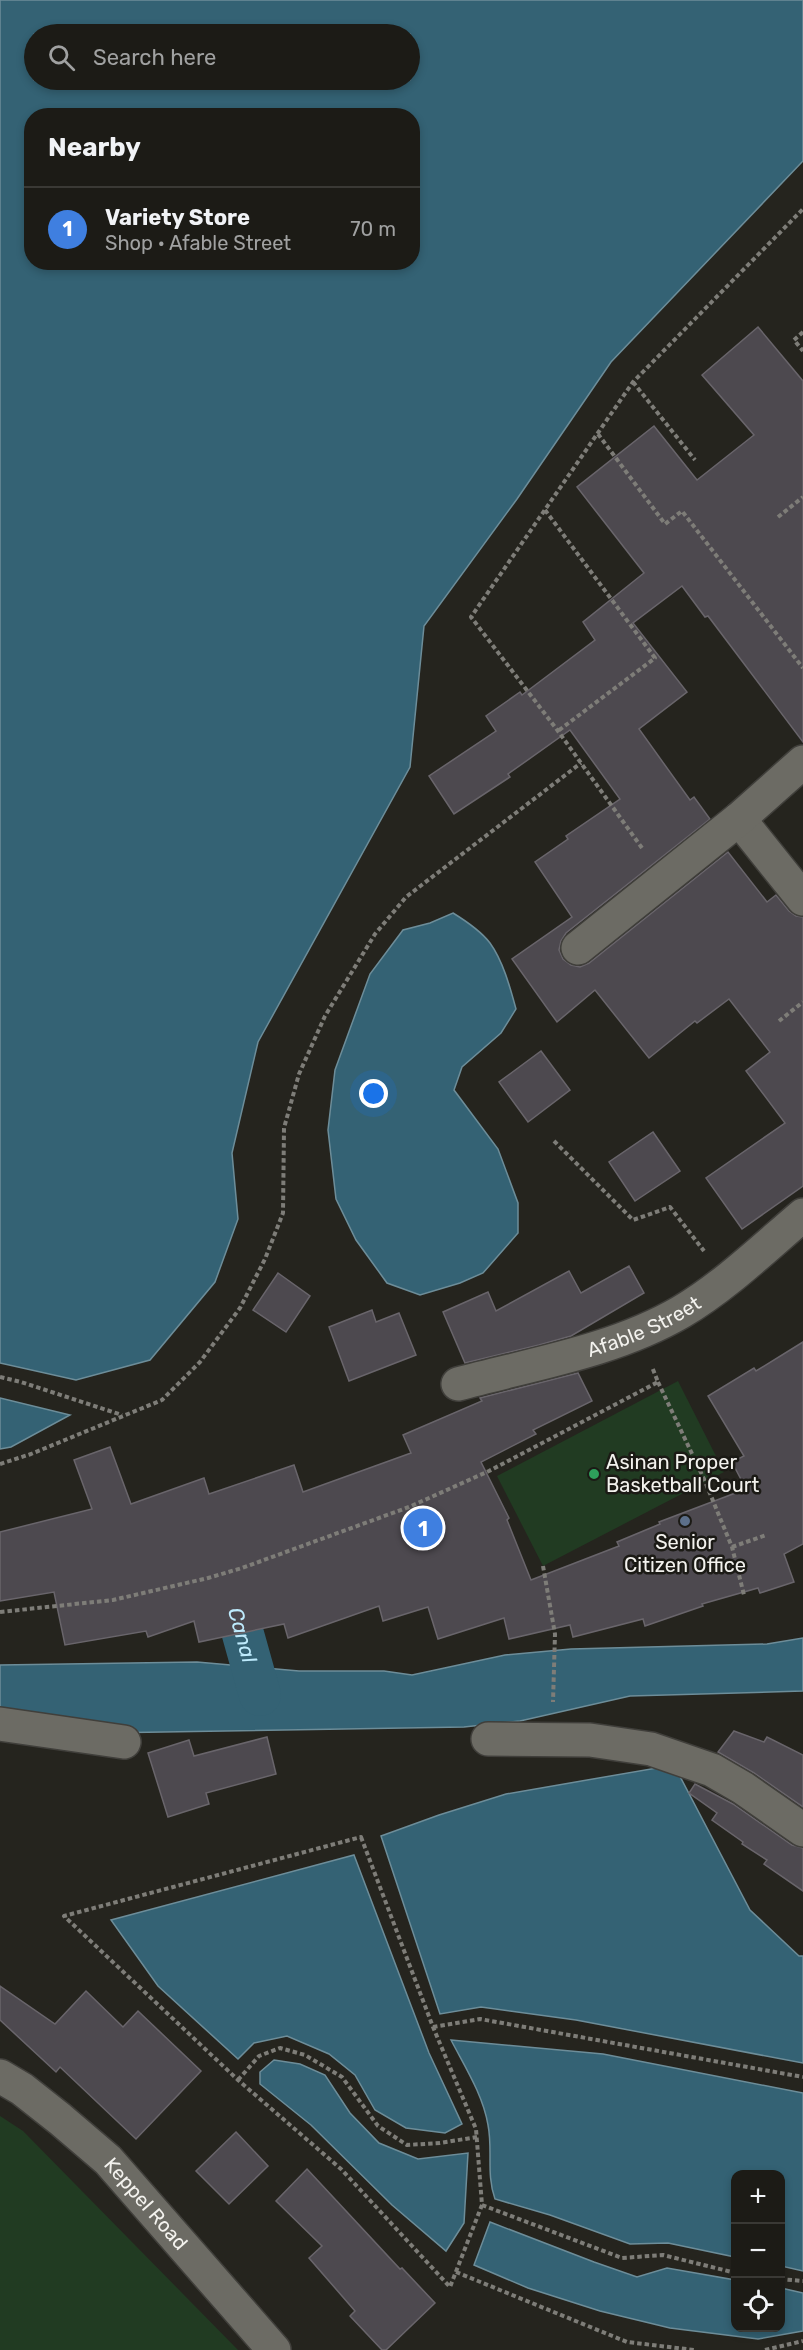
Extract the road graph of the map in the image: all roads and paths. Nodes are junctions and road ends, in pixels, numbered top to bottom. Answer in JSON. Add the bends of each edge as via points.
{"nodes":[{"id":1,"x":803,"y":209,"type":"edge"},
{"id":2,"x":803,"y":332,"type":"edge"},
{"id":3,"x":803,"y":351,"type":"edge"},
{"id":4,"x":633,"y":381,"type":"junction"},
{"id":5,"x":598,"y":434,"type":"junction"},
{"id":6,"x":695,"y":460,"type":"dead end"},
{"id":7,"x":803,"y":497,"type":"edge"},
{"id":8,"x":545,"y":510,"type":"junction"},
{"id":9,"x":778,"y":517,"type":"dead end"},
{"id":10,"x":803,"y":668,"type":"edge"},
{"id":11,"x":558,"y":731,"type":"junction"},
{"id":12,"x":803,"y":762,"type":"edge"},
{"id":13,"x":581,"y":763,"type":"junction"},
{"id":14,"x":739,"y":819,"type":"junction"},
{"id":15,"x":665,"y":879,"type":"junction"},
{"id":16,"x":803,"y":899,"type":"edge"},
{"id":17,"x":578,"y":948,"type":"dead end"},
{"id":18,"x":803,"y":1002,"type":"edge"},
{"id":19,"x":779,"y":1021,"type":"dead end"},
{"id":20,"x":554,"y":1141,"type":"dead end"},
{"id":21,"x":803,"y":1215,"type":"edge"},
{"id":22,"x":726,"y":1280,"type":"junction"},
{"id":23,"x":639,"y":1334,"type":"junction"},
{"id":24,"x":0,"y":1377,"type":"edge"},
{"id":25,"x":658,"y":1382,"type":"junction"},
{"id":26,"x":458,"y":1384,"type":"dead end"},
{"id":27,"x":124,"y":1416,"type":"junction"},
{"id":28,"x":0,"y":1464,"type":"edge"},
{"id":29,"x":766,"y":1535,"type":"dead end"},
{"id":30,"x":732,"y":1547,"type":"junction"},
{"id":31,"x":543,"y":1566,"type":"dead end"},
{"id":32,"x":744,"y":1595,"type":"dead end"},
{"id":33,"x":0,"y":1612,"type":"edge"},
{"id":34,"x":552,"y":1711,"type":"dead end"},
{"id":35,"x":0,"y":1724,"type":"edge"},
{"id":36,"x":488,"y":1739,"type":"dead end"},
{"id":37,"x":124,"y":1742,"type":"dead end"},
{"id":38,"x":803,"y":1830,"type":"edge"},
{"id":39,"x":433,"y":2027,"type":"junction"},
{"id":40,"x":0,"y":2076,"type":"edge"},
{"id":41,"x":803,"y":2077,"type":"edge"},
{"id":42,"x":238,"y":2080,"type":"junction"},
{"id":43,"x":477,"y":2137,"type":"junction"},
{"id":44,"x":482,"y":2205,"type":"junction"},
{"id":45,"x":456,"y":2272,"type":"junction"},
{"id":46,"x":731,"y":2272,"type":"edge"},
{"id":47,"x":785,"y":2279,"type":"edge"},
{"id":48,"x":803,"y":2281,"type":"edge"},
{"id":49,"x":803,"y":2341,"type":"edge"},
{"id":50,"x":274,"y":2350,"type":"edge"},
{"id":51,"x":694,"y":2350,"type":"edge"},
{"id":52,"x":765,"y":2350,"type":"edge"}],
"edges":[{"from":1,"to":4,"type":"path"},
{"from":2,"to":3,"type":"path","via":[[794,340]]},
{"from":4,"to":5,"type":"path"},
{"from":4,"to":6,"type":"path"},
{"from":5,"to":8,"type":"path"},
{"from":5,"to":10,"type":"path","via":[[665,524],[682,511]]},
{"from":7,"to":9,"type":"path"},
{"from":8,"to":11,"type":"path","via":[[471,617]]},
{"from":8,"to":11,"type":"path","via":[[655,658]]},
{"from":11,"to":13,"type":"path"},
{"from":12,"to":14,"type":"street"},
{"from":13,"to":15,"type":"path"},
{"from":13,"to":27,"type":"path","via":[[406,897],[375,934],[325,1016],[299,1074],[284,1128],[283,1213],[240,1308],[200,1362],[162,1400]]},
{"from":14,"to":15,"type":"street"},
{"from":14,"to":16,"type":"street"},
{"from":15,"to":17,"type":"street"},
{"from":18,"to":19,"type":"path"},
{"from":20,"to":22,"type":"path","via":[[633,1220],[670,1207]]},
{"from":21,"to":22,"type":"street","name":"Afable Street"},
{"from":22,"to":23,"type":"street","name":"Afable Street","via":[[681,1312]]},
{"from":23,"to":25,"type":"path"},
{"from":23,"to":26,"type":"street","name":"Afable Street"},
{"from":24,"to":27,"type":"path"},
{"from":25,"to":30,"type":"path"},
{"from":25,"to":33,"type":"path","via":[[489,1471],[409,1508],[242,1569],[113,1600]]},
{"from":27,"to":28,"type":"path"},
{"from":29,"to":30,"type":"path"},
{"from":30,"to":32,"type":"path"},
{"from":31,"to":34,"type":"path","via":[[555,1634]]},
{"from":35,"to":37,"type":"street"},
{"from":36,"to":38,"type":"street","via":[[590,1740],[651,1749],[712,1770]]},
{"from":39,"to":41,"type":"path","via":[[480,2019]]},
{"from":39,"to":42,"type":"path","via":[[361,1837],[64,1916]]},
{"from":39,"to":43,"type":"path"},
{"from":40,"to":50,"type":"street","name":"Keppel Road","via":[[22,2089],[108,2160]]},
{"from":42,"to":43,"type":"path","via":[[259,2056],[280,2048],[305,2055],[342,2077],[378,2126],[407,2145]]},
{"from":42,"to":45,"type":"path","via":[[341,2169],[450,2287]]},
{"from":43,"to":44,"type":"path"},
{"from":44,"to":45,"type":"path"},
{"from":44,"to":46,"type":"path","via":[[622,2258],[663,2255]]},
{"from":45,"to":51,"type":"path","via":[[627,2342]]},
{"from":47,"to":48,"type":"path"},
{"from":49,"to":52,"type":"path"}]}
